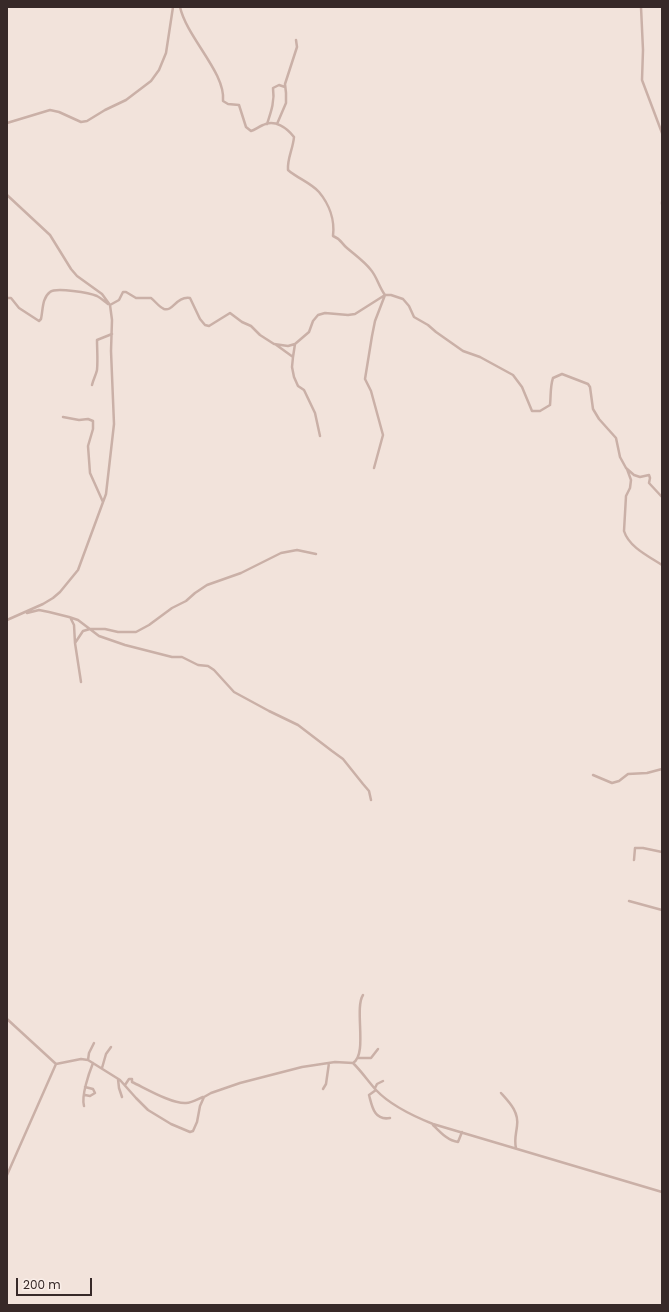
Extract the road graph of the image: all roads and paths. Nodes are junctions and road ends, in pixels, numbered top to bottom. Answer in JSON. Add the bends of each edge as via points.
{"nodes":[{"id":1,"x":173,"y":7,"type":"edge"},
{"id":2,"x":180,"y":7,"type":"edge"},
{"id":3,"x":641,"y":7,"type":"edge"},
{"id":4,"x":296,"y":40,"type":"dead end"},
{"id":5,"x":285,"y":87,"type":"junction"},
{"id":6,"x":7,"y":123,"type":"edge"},
{"id":7,"x":267,"y":124,"type":"junction"},
{"id":8,"x":277,"y":124,"type":"junction"},
{"id":9,"x":662,"y":133,"type":"edge"},
{"id":10,"x":7,"y":195,"type":"edge"},
{"id":11,"x":385,"y":295,"type":"junction"},
{"id":12,"x":7,"y":298,"type":"edge"},
{"id":13,"x":110,"y":305,"type":"junction"},
{"id":14,"x":112,"y":334,"type":"junction"},
{"id":15,"x":274,"y":344,"type":"junction"},
{"id":16,"x":295,"y":344,"type":"junction"},
{"id":17,"x":293,"y":357,"type":"junction"},
{"id":18,"x":92,"y":385,"type":"dead end"},
{"id":19,"x":63,"y":417,"type":"dead end"},
{"id":20,"x":320,"y":436,"type":"dead end"},
{"id":21,"x":374,"y":468,"type":"dead end"},
{"id":22,"x":626,"y":468,"type":"junction"},
{"id":23,"x":662,"y":497,"type":"edge"},
{"id":24,"x":104,"y":502,"type":"junction"},
{"id":25,"x":316,"y":554,"type":"dead end"},
{"id":26,"x":662,"y":565,"type":"edge"},
{"id":27,"x":43,"y":604,"type":"junction"},
{"id":28,"x":49,"y":612,"type":"junction"},
{"id":29,"x":22,"y":613,"type":"junction"},
{"id":30,"x":69,"y":617,"type":"junction"},
{"id":31,"x":7,"y":620,"type":"edge"},
{"id":32,"x":90,"y":629,"type":"junction"},
{"id":33,"x":75,"y":643,"type":"junction"},
{"id":34,"x":81,"y":682,"type":"dead end"},
{"id":35,"x":662,"y":769,"type":"edge"},
{"id":36,"x":593,"y":775,"type":"dead end"},
{"id":37,"x":371,"y":800,"type":"dead end"},
{"id":38,"x":662,"y":852,"type":"edge"},
{"id":39,"x":634,"y":860,"type":"dead end"},
{"id":40,"x":630,"y":900,"type":"dead end"},
{"id":41,"x":662,"y":910,"type":"edge"},
{"id":42,"x":363,"y":995,"type":"dead end"},
{"id":43,"x":7,"y":1019,"type":"edge"},
{"id":44,"x":94,"y":1043,"type":"dead end"},
{"id":45,"x":111,"y":1047,"type":"dead end"},
{"id":46,"x":378,"y":1049,"type":"dead end"},
{"id":47,"x":358,"y":1058,"type":"junction"},
{"id":48,"x":88,"y":1060,"type":"junction"},
{"id":49,"x":93,"y":1063,"type":"junction"},
{"id":50,"x":329,"y":1063,"type":"junction"},
{"id":51,"x":56,"y":1064,"type":"junction"},
{"id":52,"x":353,"y":1064,"type":"junction"},
{"id":53,"x":102,"y":1068,"type":"junction"},
{"id":54,"x":118,"y":1078,"type":"junction"},
{"id":55,"x":383,"y":1080,"type":"dead end"},
{"id":56,"x":125,"y":1085,"type":"junction"},
{"id":57,"x":86,"y":1087,"type":"junction"},
{"id":58,"x":323,"y":1089,"type":"dead end"},
{"id":59,"x":375,"y":1089,"type":"junction"},
{"id":60,"x":501,"y":1093,"type":"dead end"},
{"id":61,"x":85,"y":1094,"type":"junction"},
{"id":62,"x":122,"y":1097,"type":"dead end"},
{"id":63,"x":204,"y":1097,"type":"junction"},
{"id":64,"x":84,"y":1106,"type":"dead end"},
{"id":65,"x":390,"y":1118,"type":"dead end"},
{"id":66,"x":433,"y":1124,"type":"junction"},
{"id":67,"x":462,"y":1132,"type":"junction"},
{"id":68,"x":516,"y":1149,"type":"junction"},
{"id":69,"x":7,"y":1175,"type":"edge"},
{"id":70,"x":662,"y":1192,"type":"edge"}],
"edges":[{"from":1,"to":6,"type":"street","via":[[166,53],[159,70],[151,81],[132,96],[87,121],[81,122],[50,110]]},
{"from":2,"to":7,"type":"street","via":[[188,28],[217,77],[224,95],[223,101],[238,105],[246,128],[251,131]]},
{"from":3,"to":9,"type":"street","via":[[642,80]]},
{"from":4,"to":5,"type":"street","via":[[297,47]]},
{"from":5,"to":7,"type":"street","via":[[279,85],[273,88],[273,107]]},
{"from":5,"to":8,"type":"street","via":[[286,103]]},
{"from":7,"to":8,"type":"street"},
{"from":8,"to":11,"type":"street","via":[[294,137],[288,170],[318,192],[329,208],[334,227],[333,236],[338,237],[371,270]]},
{"from":10,"to":13,"type":"street","via":[[50,236],[77,276],[102,294]]},
{"from":11,"to":16,"type":"street","via":[[355,314],[318,315],[309,332]]},
{"from":11,"to":21,"type":"street","via":[[375,321],[365,379],[371,391],[383,435]]},
{"from":11,"to":22,"type":"street","via":[[403,299],[414,317],[464,351],[513,375],[522,387],[532,410],[540,411],[550,405],[553,378],[562,374],[588,384],[593,409],[616,438],[620,457]]},
{"from":12,"to":13,"type":"street","via":[[11,298],[19,308],[39,320],[50,292],[58,290],[96,296]]},
{"from":13,"to":14,"type":"street"},
{"from":13,"to":15,"type":"street","via":[[119,300],[123,292],[136,298],[151,298],[162,308],[167,309],[182,298],[190,298],[205,325],[210,326],[230,313]]},
{"from":14,"to":18,"type":"street","via":[[97,340],[97,372]]},
{"from":14,"to":24,"type":"street","via":[[114,424]]},
{"from":15,"to":16,"type":"street"},
{"from":15,"to":17,"type":"street"},
{"from":16,"to":17,"type":"street"},
{"from":17,"to":20,"type":"street","via":[[294,377],[298,386],[304,390],[315,413]]},
{"from":19,"to":24,"type":"street","via":[[93,421],[88,446],[90,473]]},
{"from":22,"to":23,"type":"street","via":[[634,475],[649,475],[648,483]]},
{"from":22,"to":26,"type":"street","via":[[631,480],[626,496],[624,531],[641,552]]},
{"from":24,"to":27,"type":"street","via":[[78,570],[60,592]]},
{"from":25,"to":32,"type":"street","via":[[297,550],[281,553],[207,585],[136,632]]},
{"from":27,"to":28,"type":"street"},
{"from":27,"to":29,"type":"street"},
{"from":28,"to":29,"type":"street","via":[[39,610]]},
{"from":28,"to":30,"type":"street"},
{"from":29,"to":31,"type":"street"},
{"from":30,"to":32,"type":"street"},
{"from":30,"to":33,"type":"street","via":[[74,625]]},
{"from":32,"to":33,"type":"street","via":[[83,631]]},
{"from":32,"to":37,"type":"street","via":[[99,636],[125,645],[182,657],[198,665],[208,666],[227,682],[234,692],[298,725],[332,750],[369,791]]},
{"from":33,"to":34,"type":"street"},
{"from":35,"to":36,"type":"street","via":[[628,774],[612,783]]},
{"from":38,"to":39,"type":"street","via":[[635,848]]},
{"from":40,"to":41,"type":"street"},
{"from":42,"to":47,"type":"street"},
{"from":43,"to":51,"type":"street"},
{"from":44,"to":48,"type":"street"},
{"from":45,"to":53,"type":"street"},
{"from":46,"to":47,"type":"street","via":[[371,1058]]},
{"from":47,"to":52,"type":"street"},
{"from":48,"to":49,"type":"street"},
{"from":48,"to":51,"type":"street"},
{"from":49,"to":53,"type":"street"},
{"from":49,"to":57,"type":"street","via":[[85,1082]]},
{"from":50,"to":52,"type":"street"},
{"from":50,"to":58,"type":"street"},
{"from":50,"to":63,"type":"street","via":[[302,1067],[240,1083]]},
{"from":51,"to":69,"type":"street"},
{"from":52,"to":59,"type":"street"},
{"from":53,"to":54,"type":"street"},
{"from":54,"to":56,"type":"street"},
{"from":54,"to":62,"type":"street"},
{"from":55,"to":59,"type":"street"},
{"from":56,"to":63,"type":"street","via":[[132,1079],[132,1082],[175,1102],[186,1104]]},
{"from":56,"to":63,"type":"street","via":[[148,1110],[190,1132],[194,1131]]},
{"from":57,"to":61,"type":"street"},
{"from":57,"to":61,"type":"street","via":[[93,1089],[95,1093],[90,1096]]},
{"from":59,"to":65,"type":"street","via":[[369,1095],[373,1110],[379,1117]]},
{"from":59,"to":66,"type":"street","via":[[408,1113]]},
{"from":60,"to":68,"type":"street","via":[[516,1112]]},
{"from":61,"to":64,"type":"street","via":[[82,1101]]},
{"from":66,"to":67,"type":"street"},
{"from":66,"to":67,"type":"street","via":[[453,1142],[458,1142]]},
{"from":67,"to":68,"type":"street"},
{"from":68,"to":70,"type":"street"}]}
